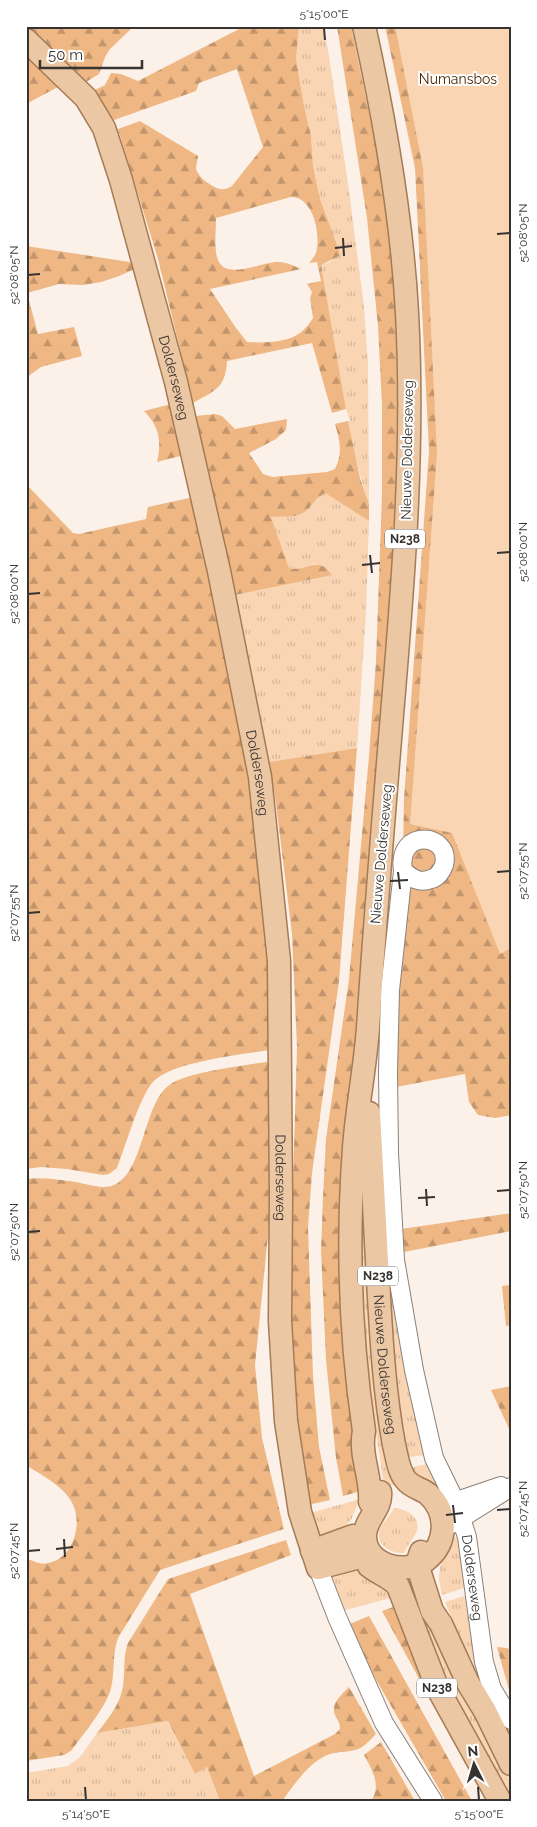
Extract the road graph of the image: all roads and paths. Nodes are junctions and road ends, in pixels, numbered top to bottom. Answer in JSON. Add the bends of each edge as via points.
{"nodes":[{"id":1,"x":364,"y":26,"type":"edge"},
{"id":2,"x":26,"y":40,"type":"edge"},
{"id":3,"x":403,"y":871,"type":"dead end"},
{"id":4,"x":366,"y":1055,"type":"junction"},
{"id":5,"x":511,"y":1485,"type":"edge"},
{"id":6,"x":375,"y":1499,"type":"junction"},
{"id":7,"x":446,"y":1513,"type":"junction"},
{"id":8,"x":361,"y":1548,"type":"junction"},
{"id":9,"x":315,"y":1560,"type":"junction"},
{"id":10,"x":422,"y":1562,"type":"junction"},
{"id":11,"x":511,"y":1720,"type":"edge"},
{"id":12,"x":511,"y":1764,"type":"edge"},
{"id":13,"x":433,"y":1801,"type":"edge"},
{"id":14,"x":500,"y":1801,"type":"edge"}],
"edges":[{"from":1,"to":4,"type":"main road","name":"Nieuwe Dolderseweg","number":"N238","via":[[392,168],[401,241],[407,310],[410,420],[404,574]]},
{"from":2,"to":9,"type":"main road","name":"Dolderseweg","via":[[86,98],[104,128],[121,180],[176,382],[219,571],[260,777],[279,961],[280,1321],[286,1421],[300,1512]]},
{"from":3,"to":7,"type":"street","name":"Dolderseweg","via":[[390,990],[388,1072],[395,1260],[414,1370]]},
{"from":4,"to":6,"type":"main road","name":"Nieuwe Dolderseweg","number":"N238","via":[[354,1146],[350,1273],[364,1431],[362,1441]]},
{"from":4,"to":7,"type":"main road","name":"Nieuwe Dolderseweg","number":"N238","via":[[381,1338],[394,1443],[406,1480],[427,1493]]},
{"from":5,"to":7,"type":"street","via":[[493,1488]]},
{"from":6,"to":7,"type":"main road","via":[[392,1494],[409,1496]]},
{"from":6,"to":8,"type":"main road","via":[[358,1516]]},
{"from":7,"to":10,"type":"main road","via":[[441,1540]]},
{"from":7,"to":11,"type":"street","name":"Dolderseweg","via":[[467,1537],[484,1662],[492,1689]]},
{"from":8,"to":9,"type":"main road"},
{"from":8,"to":10,"type":"main road","via":[[393,1567],[409,1567]]},
{"from":8,"to":14,"type":"main road","number":"N238","via":[[364,1562],[398,1586],[437,1687]]},
{"from":9,"to":13,"type":"street","name":"Dolderseweg","via":[[384,1723]]},
{"from":10,"to":12,"type":"main road","number":"N238","via":[[440,1609],[441,1624]]}]}
